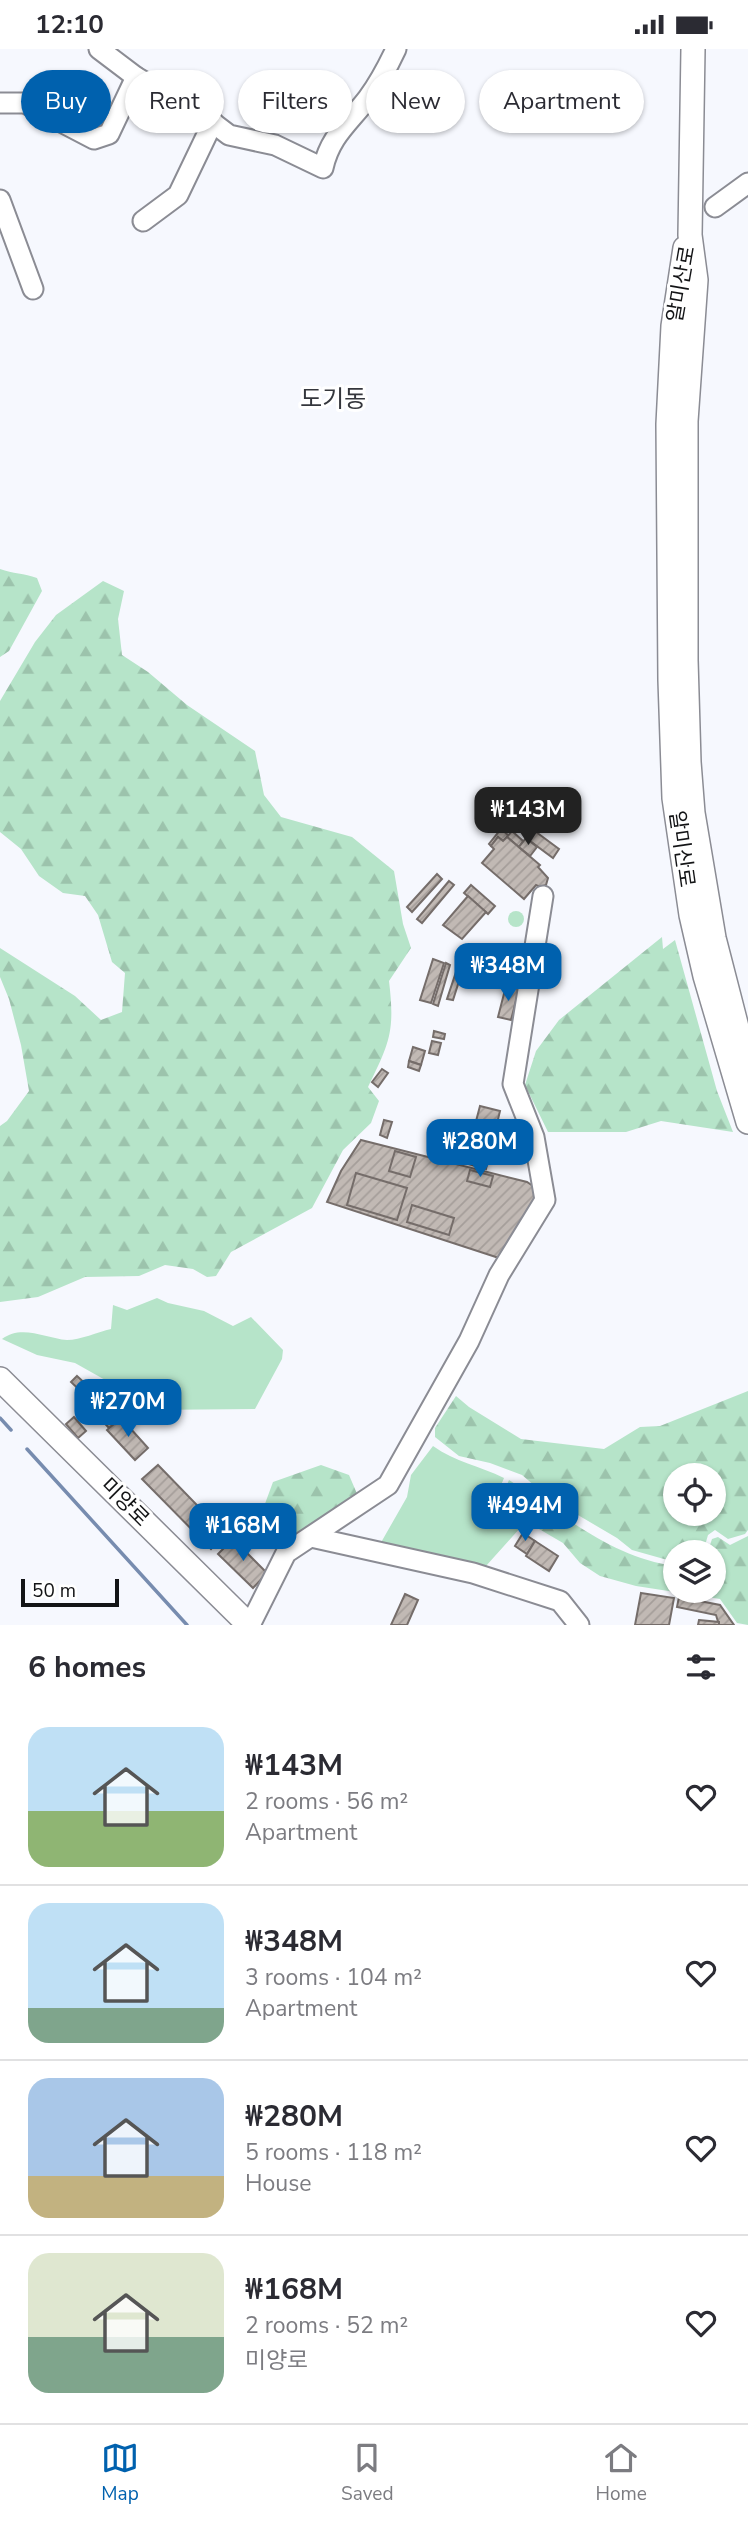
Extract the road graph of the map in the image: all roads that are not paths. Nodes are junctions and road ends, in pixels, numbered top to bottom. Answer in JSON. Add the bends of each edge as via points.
{"nodes":[{"id":1,"x":99,"y":49,"type":"edge"},
{"id":2,"x":396,"y":49,"type":"edge"},
{"id":3,"x":693,"y":49,"type":"edge"},
{"id":4,"x":127,"y":70,"type":"edge"},
{"id":5,"x":125,"y":100,"type":"edge"},
{"id":6,"x":0,"y":103,"type":"edge"},
{"id":7,"x":224,"y":131,"type":"edge"},
{"id":8,"x":208,"y":133,"type":"edge"},
{"id":9,"x":748,"y":183,"type":"edge"},
{"id":10,"x":0,"y":200,"type":"edge"},
{"id":11,"x":715,"y":207,"type":"dead end"},
{"id":12,"x":143,"y":221,"type":"dead end"},
{"id":13,"x":690,"y":235,"type":"junction"},
{"id":14,"x":33,"y":289,"type":"dead end"},
{"id":15,"x":543,"y":896,"type":"dead end"},
{"id":16,"x":748,"y":1070,"type":"edge"},
{"id":17,"x":748,"y":1122,"type":"edge"},
{"id":18,"x":0,"y":1379,"type":"edge"},
{"id":19,"x":311,"y":1537,"type":"junction"},
{"id":20,"x":250,"y":1625,"type":"edge"},
{"id":21,"x":579,"y":1625,"type":"edge"}],
"edges":[{"from":1,"to":4,"type":"street"},
{"from":2,"to":7,"type":"street","via":[[368,98],[327,149],[323,168],[275,145]]},
{"from":3,"to":13,"type":"main road"},
{"from":5,"to":6,"type":"street","via":[[109,134],[94,139],[25,103]]},
{"from":8,"to":12,"type":"street","via":[[178,195]]},
{"from":9,"to":11,"type":"street"},
{"from":10,"to":14,"type":"street"},
{"from":13,"to":16,"type":"main road","name":"알미산로","via":[[696,280],[686,421],[689,762],[714,938]]},
{"from":13,"to":17,"type":"main road","name":"알미산로","via":[[682,257],[673,326],[668,424],[674,798],[691,915]]},
{"from":15,"to":19,"type":"street","via":[[513,1084],[534,1137],[545,1200],[499,1275],[469,1341],[388,1485]]},
{"from":18,"to":20,"type":"main road","name":"미양로"},
{"from":19,"to":20,"type":"street","via":[[286,1553]]},
{"from":19,"to":21,"type":"street","via":[[473,1573],[560,1601]]}]}
